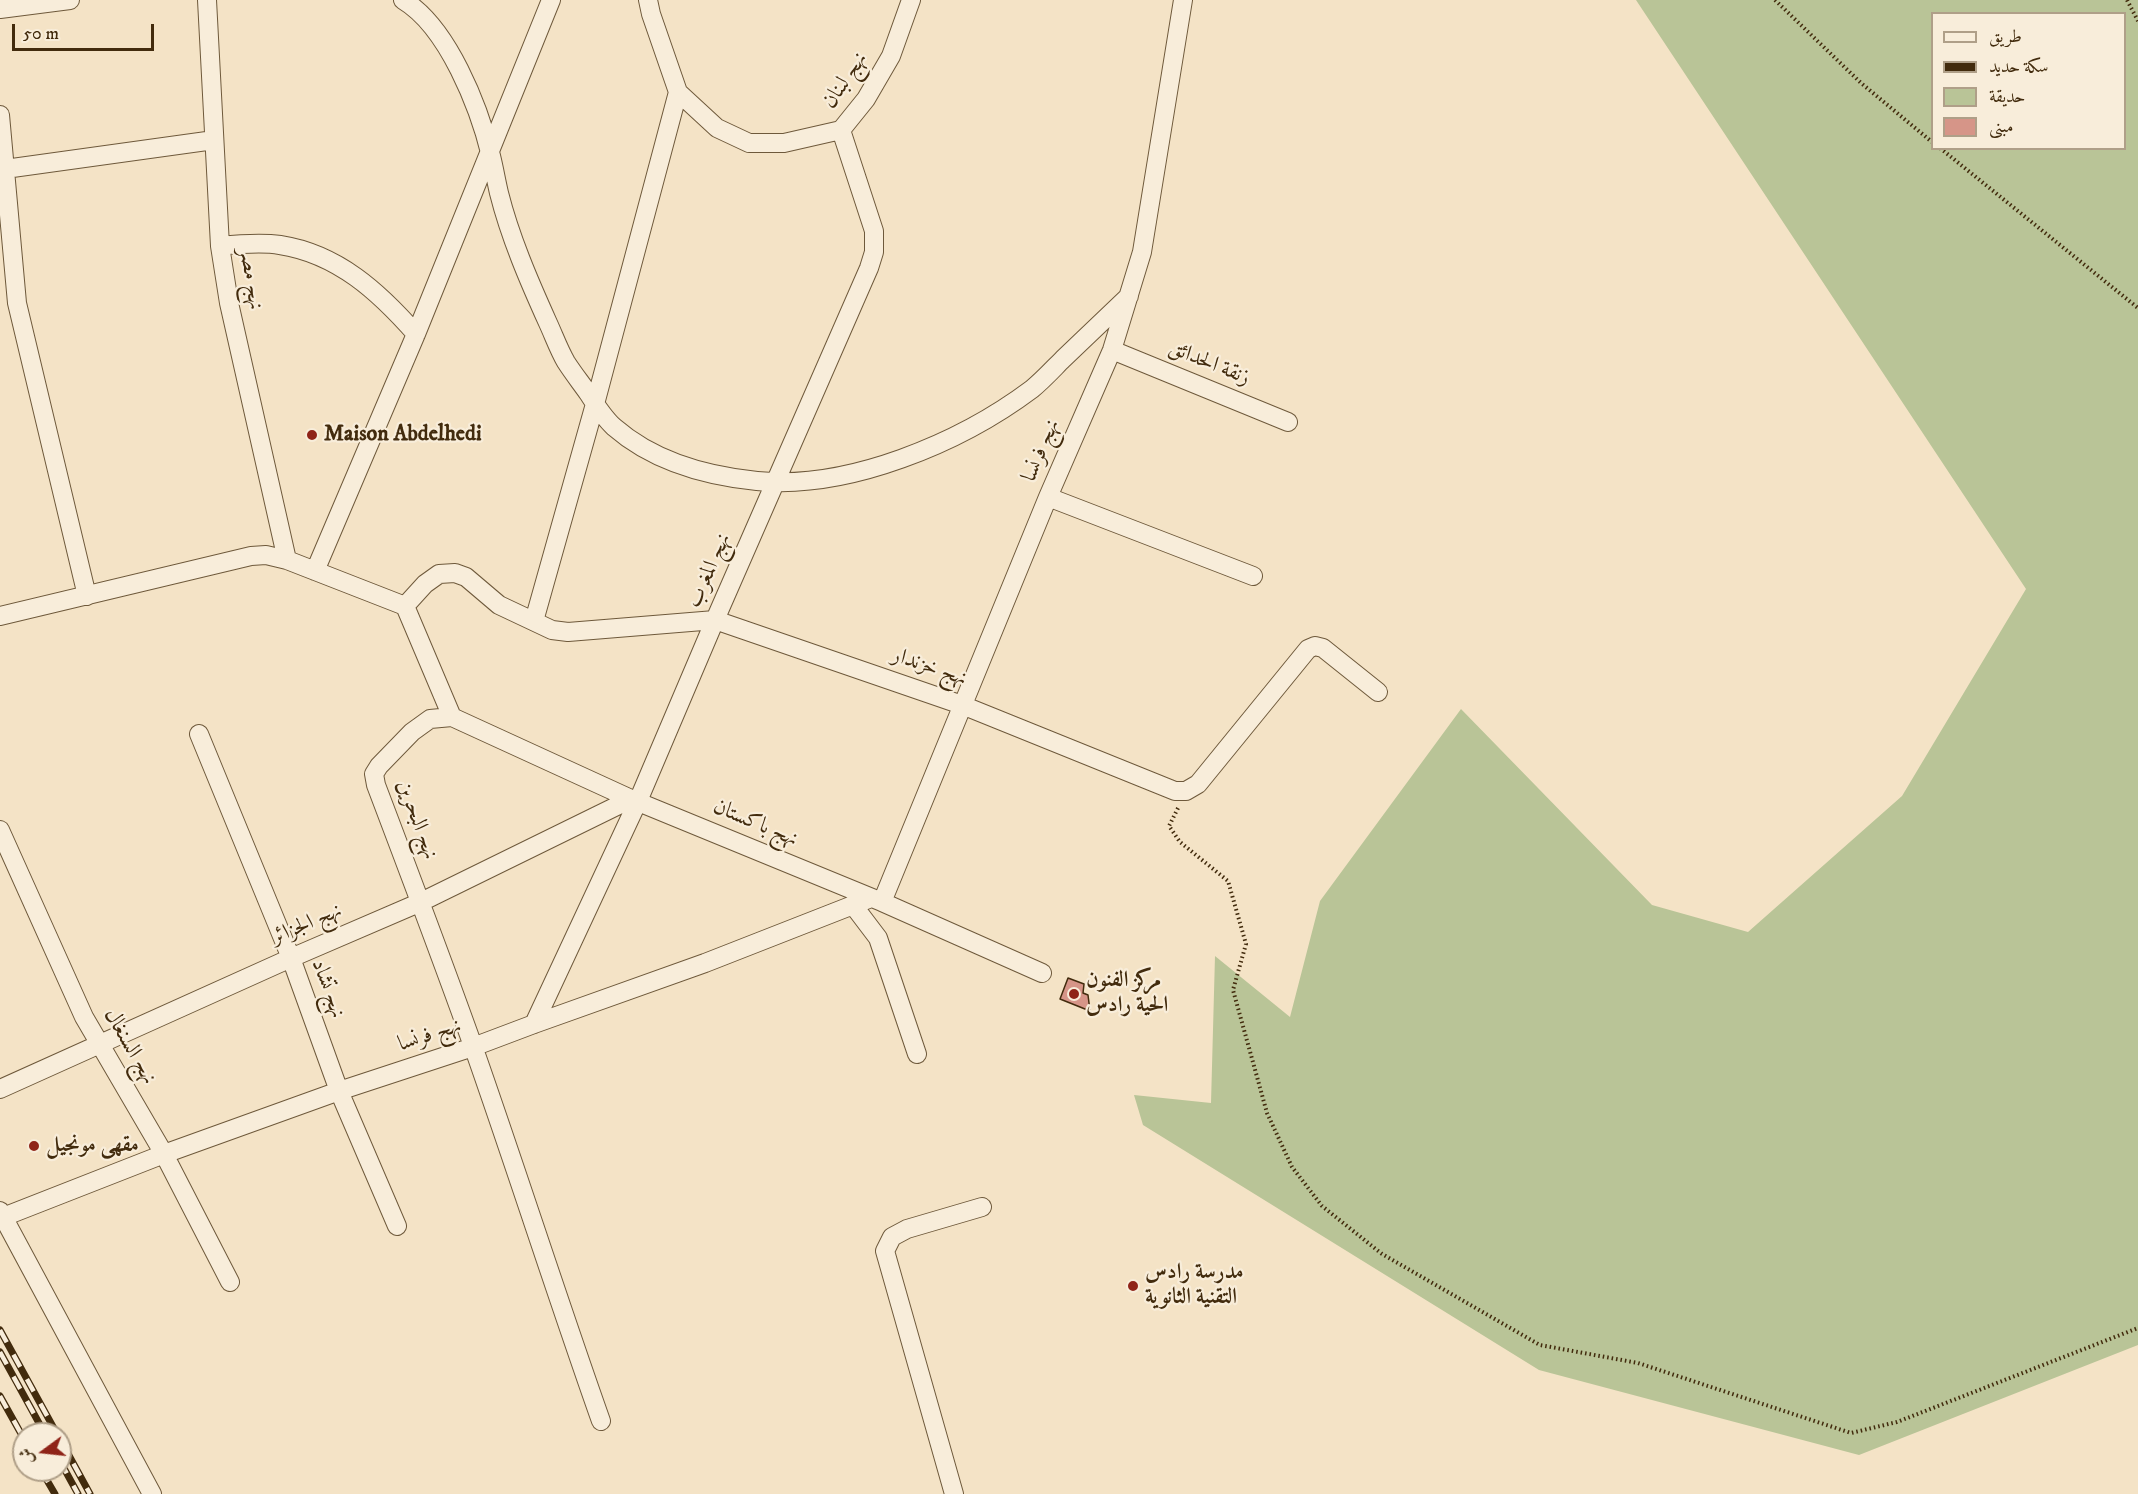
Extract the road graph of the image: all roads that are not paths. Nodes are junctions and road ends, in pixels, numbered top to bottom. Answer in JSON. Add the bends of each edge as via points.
{"nodes":[{"id":1,"x":70,"y":0,"type":"edge"},
{"id":2,"x":207,"y":0,"type":"edge"},
{"id":3,"x":403,"y":0,"type":"edge"},
{"id":4,"x":648,"y":0,"type":"edge"},
{"id":5,"x":911,"y":0,"type":"edge"},
{"id":6,"x":1183,"y":0,"type":"edge"},
{"id":7,"x":546,"y":4,"type":"edge"},
{"id":8,"x":0,"y":9,"type":"edge"},
{"id":9,"x":678,"y":92,"type":"junction"},
{"id":10,"x":0,"y":114,"type":"edge"},
{"id":11,"x":841,"y":130,"type":"junction"},
{"id":12,"x":214,"y":140,"type":"junction"},
{"id":13,"x":490,"y":153,"type":"junction"},
{"id":14,"x":5,"y":169,"type":"junction"},
{"id":15,"x":220,"y":246,"type":"junction"},
{"id":16,"x":1129,"y":296,"type":"junction"},
{"id":17,"x":8,"y":305,"type":"edge"},
{"id":18,"x":416,"y":334,"type":"junction"},
{"id":19,"x":1112,"y":350,"type":"junction"},
{"id":20,"x":595,"y":404,"type":"junction"},
{"id":21,"x":1288,"y":422,"type":"dead end"},
{"id":22,"x":775,"y":483,"type":"junction"},
{"id":23,"x":1048,"y":497,"type":"junction"},
{"id":24,"x":287,"y":560,"type":"junction"},
{"id":25,"x":315,"y":571,"type":"junction"},
{"id":26,"x":1253,"y":576,"type":"dead end"},
{"id":27,"x":87,"y":596,"type":"junction"},
{"id":28,"x":405,"y":606,"type":"junction"},
{"id":29,"x":0,"y":616,"type":"edge"},
{"id":30,"x":715,"y":620,"type":"junction"},
{"id":31,"x":534,"y":621,"type":"junction"},
{"id":32,"x":1378,"y":692,"type":"dead end"},
{"id":33,"x":962,"y":705,"type":"junction"},
{"id":34,"x":452,"y":717,"type":"junction"},
{"id":35,"x":199,"y":734,"type":"dead end"},
{"id":36,"x":634,"y":800,"type":"junction"},
{"id":37,"x":0,"y":830,"type":"edge"},
{"id":38,"x":876,"y":900,"type":"junction"},
{"id":39,"x":421,"y":902,"type":"junction"},
{"id":40,"x":853,"y":905,"type":"junction"},
{"id":41,"x":291,"y":958,"type":"junction"},
{"id":42,"x":1042,"y":974,"type":"dead end"},
{"id":43,"x":534,"y":1024,"type":"junction"},
{"id":44,"x":100,"y":1044,"type":"junction"},
{"id":45,"x":473,"y":1047,"type":"junction"},
{"id":46,"x":917,"y":1054,"type":"dead end"},
{"id":47,"x":0,"y":1089,"type":"edge"},
{"id":48,"x":339,"y":1091,"type":"junction"},
{"id":49,"x":164,"y":1154,"type":"junction"},
{"id":50,"x":982,"y":1207,"type":"dead end"},
{"id":51,"x":1,"y":1214,"type":"edge"},
{"id":52,"x":397,"y":1226,"type":"dead end"},
{"id":53,"x":230,"y":1282,"type":"dead end"},
{"id":54,"x":601,"y":1421,"type":"dead end"},
{"id":55,"x":152,"y":1494,"type":"edge"},
{"id":56,"x":954,"y":1494,"type":"edge"}],
"edges":[{"from":1,"to":8,"type":"street"},
{"from":2,"to":12,"type":"street","name":"نهج مصر"},
{"from":3,"to":13,"type":"street","via":[[438,32],[454,59]]},
{"from":4,"to":9,"type":"street","name":"نهج لبنان"},
{"from":5,"to":11,"type":"street","name":"نهج لبنان","via":[[891,57],[866,99]]},
{"from":6,"to":16,"type":"street","name":"نهج فرنسا","via":[[1142,252]]},
{"from":7,"to":13,"type":"street"},
{"from":9,"to":11,"type":"street","name":"نهج لبنان","via":[[717,128],[749,142],[784,143]]},
{"from":9,"to":20,"type":"street"},
{"from":10,"to":14,"type":"street"},
{"from":11,"to":22,"type":"street","name":"نهج المغرب","via":[[868,208],[874,252]]},
{"from":12,"to":14,"type":"street"},
{"from":12,"to":15,"type":"street","name":"نهج مصر"},
{"from":13,"to":18,"type":"street"},
{"from":13,"to":20,"type":"street","via":[[499,194],[533,291],[566,361]]},
{"from":14,"to":17,"type":"street"},
{"from":15,"to":18,"type":"street","via":[[279,244],[320,255],[363,280]]},
{"from":15,"to":24,"type":"street","name":"نهج مصر","via":[[229,303]]},
{"from":16,"to":19,"type":"street","name":"نهج فرنسا"},
{"from":16,"to":22,"type":"street","via":[[1033,388],[984,421],[907,456],[864,470]]},
{"from":17,"to":27,"type":"street"},
{"from":18,"to":25,"type":"street"},
{"from":19,"to":21,"type":"street","name":"زنقة الحدائق"},
{"from":19,"to":23,"type":"street","name":"نهج فرنسا"},
{"from":20,"to":22,"type":"street","via":[[612,426],[665,459],[704,472]]},
{"from":20,"to":31,"type":"street"},
{"from":22,"to":30,"type":"street","name":"نهج المغرب"},
{"from":23,"to":26,"type":"street"},
{"from":23,"to":33,"type":"street","name":"نهج فرنسا"},
{"from":24,"to":25,"type":"street"},
{"from":24,"to":27,"type":"street","via":[[251,556]]},
{"from":25,"to":28,"type":"street"},
{"from":27,"to":29,"type":"street"},
{"from":28,"to":31,"type":"street","name":"نهج خزندار","via":[[439,574],[455,573],[466,577],[499,605]]},
{"from":28,"to":34,"type":"street"},
{"from":30,"to":31,"type":"street","name":"نهج خزندار","via":[[568,632],[552,630]]},
{"from":30,"to":33,"type":"street","name":"نهج خزندار"},
{"from":30,"to":36,"type":"street","name":"نهج المغرب"},
{"from":32,"to":33,"type":"street","name":"نهج خزندار","via":[[1323,648],[1308,649],[1198,784],[1186,791],[1175,791]]},
{"from":33,"to":38,"type":"street","name":"نهج فرنسا"},
{"from":34,"to":36,"type":"street","name":"نهج باكستان"},
{"from":34,"to":39,"type":"street","name":"نهج البحرين","via":[[430,719],[412,732],[374,774]]},
{"from":35,"to":41,"type":"street","name":"نهج تشاد"},
{"from":36,"to":38,"type":"street","name":"نهج باكستان"},
{"from":36,"to":39,"type":"street","name":"نهج الجزائر"},
{"from":36,"to":43,"type":"street","name":"نهج المغرب"},
{"from":37,"to":44,"type":"street","name":"نهج السنغال","via":[[84,1017]]},
{"from":38,"to":40,"type":"street","name":"نهج فرنسا"},
{"from":38,"to":42,"type":"street","name":"نهج باكستان"},
{"from":39,"to":41,"type":"street","name":"نهج الجزائر"},
{"from":39,"to":45,"type":"street","name":"نهج البحرين"},
{"from":40,"to":43,"type":"street","name":"نهج فرنسا"},
{"from":40,"to":46,"type":"street","via":[[878,938]]},
{"from":41,"to":44,"type":"street","name":"نهج الجزائر"},
{"from":41,"to":48,"type":"street","name":"نهج تشاد"},
{"from":43,"to":45,"type":"street","name":"نهج فرنسا"},
{"from":44,"to":47,"type":"street","name":"نهج الجزائر"},
{"from":44,"to":49,"type":"street","name":"نهج السنغال"},
{"from":45,"to":48,"type":"street","name":"نهج فرنسا"},
{"from":45,"to":54,"type":"street","name":"نهج البحرين"},
{"from":48,"to":49,"type":"street","name":"نهج فرنسا"},
{"from":48,"to":52,"type":"street","name":"نهج تشاد"},
{"from":49,"to":51,"type":"street","name":"نهج فرنسا"},
{"from":49,"to":53,"type":"street","name":"نهج السنغال"},
{"from":50,"to":56,"type":"street","via":[[907,1228],[892,1237],[885,1251]]},
{"from":51,"to":55,"type":"street"}]}
